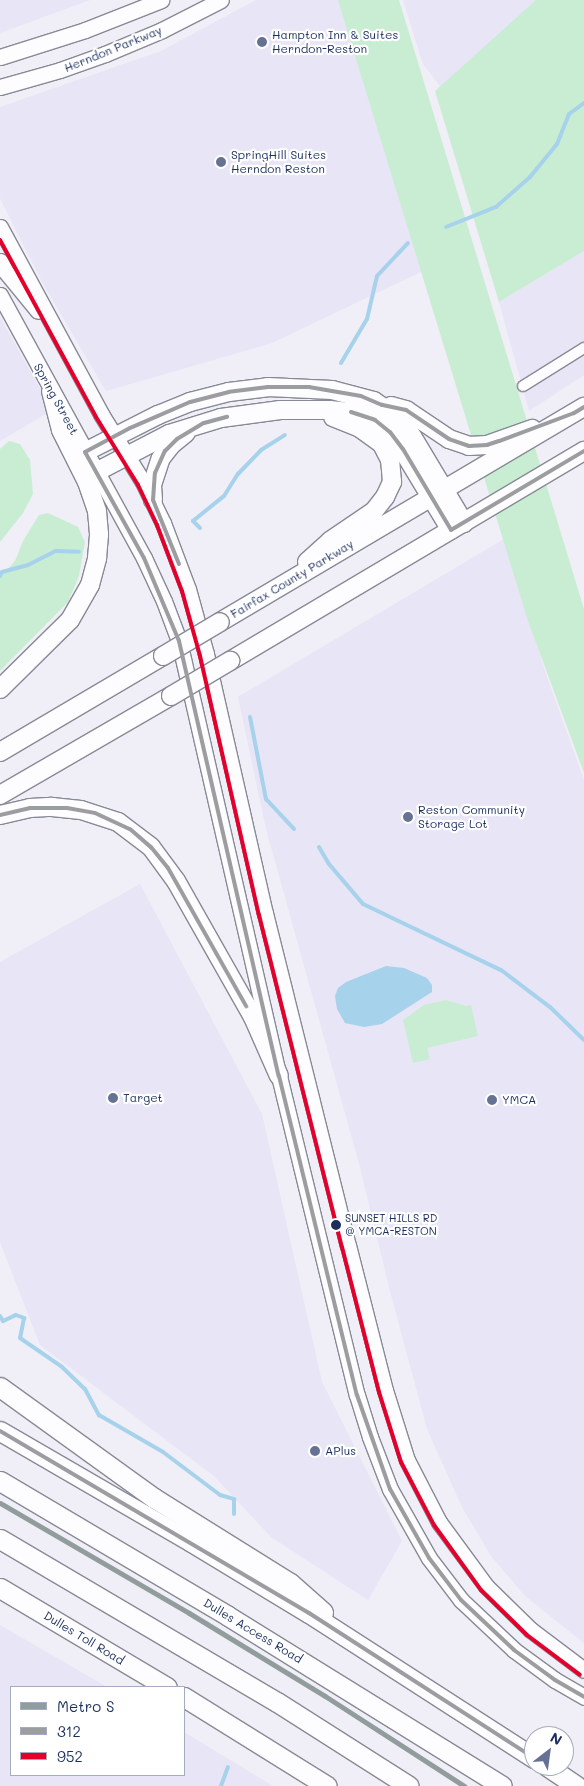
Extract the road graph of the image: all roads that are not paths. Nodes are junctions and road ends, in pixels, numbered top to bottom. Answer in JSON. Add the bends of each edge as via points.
{"nodes":[{"id":1,"x":161,"y":0,"type":"edge"},
{"id":2,"x":221,"y":0,"type":"edge"},
{"id":3,"x":0,"y":57,"type":"edge"},
{"id":4,"x":0,"y":87,"type":"edge"},
{"id":5,"x":0,"y":227,"type":"edge"},
{"id":6,"x":0,"y":261,"type":"edge"},
{"id":7,"x":1,"y":300,"type":"edge"},
{"id":8,"x":60,"y":337,"type":"junction"},
{"id":9,"x":584,"y":348,"type":"edge"},
{"id":10,"x":523,"y":386,"type":"dead end"},
{"id":11,"x":51,"y":391,"type":"junction"},
{"id":12,"x":382,"y":405,"type":"junction"},
{"id":13,"x":311,"y":410,"type":"junction"},
{"id":14,"x":579,"y":410,"type":"edge"},
{"id":15,"x":204,"y":423,"type":"junction"},
{"id":16,"x":115,"y":435,"type":"junction"},
{"id":17,"x":584,"y":451,"type":"edge"},
{"id":18,"x":85,"y":452,"type":"junction"},
{"id":19,"x":127,"y":455,"type":"junction"},
{"id":20,"x":96,"y":472,"type":"junction"},
{"id":21,"x":438,"y":493,"type":"junction"},
{"id":22,"x":152,"y":500,"type":"junction"},
{"id":23,"x":458,"y":526,"type":"junction"},
{"id":24,"x":280,"y":586,"type":"junction"},
{"id":25,"x":0,"y":689,"type":"edge"},
{"id":26,"x":0,"y":752,"type":"edge"},
{"id":27,"x":0,"y":795,"type":"edge"},
{"id":28,"x":0,"y":816,"type":"edge"},
{"id":29,"x":279,"y":1076,"type":"junction"},
{"id":30,"x":0,"y":1387,"type":"edge"},
{"id":31,"x":0,"y":1431,"type":"edge"},
{"id":32,"x":0,"y":1482,"type":"edge"},
{"id":33,"x":0,"y":1538,"type":"edge"},
{"id":34,"x":0,"y":1588,"type":"edge"},
{"id":35,"x":368,"y":1650,"type":"junction"},
{"id":36,"x":584,"y":1670,"type":"edge"},
{"id":37,"x":165,"y":1686,"type":"edge"},
{"id":38,"x":584,"y":1697,"type":"edge"},
{"id":39,"x":185,"y":1698,"type":"edge"},
{"id":40,"x":524,"y":1751,"type":"edge"},
{"id":41,"x":562,"y":1776,"type":"edge"},
{"id":42,"x":327,"y":1786,"type":"edge"},
{"id":43,"x":409,"y":1786,"type":"edge"},
{"id":44,"x":502,"y":1786,"type":"edge"},
{"id":45,"x":577,"y":1786,"type":"edge"}],
"edges":[{"from":1,"to":3,"type":"main road","via":[[85,30]]},
{"from":2,"to":4,"type":"main road","name":"Herndon Parkway","via":[[106,54]]},
{"from":5,"to":8,"type":"main road"},
{"from":6,"to":8,"type":"main road"},
{"from":7,"to":11,"type":"main road","name":"Spring Street"},
{"from":8,"to":16,"type":"main road"},
{"from":9,"to":10,"type":"street"},
{"from":11,"to":18,"type":"main road","name":"Spring Street"},
{"from":11,"to":25,"type":"highway","via":[[61,430],[87,482],[97,511],[97,558],[90,585],[70,620]]},
{"from":12,"to":14,"type":"highway","via":[[406,410],[449,439],[469,446],[488,445]]},
{"from":12,"to":16,"type":"highway","via":[[361,396],[332,390],[289,386],[248,389],[190,402]]},
{"from":12,"to":21,"type":"highway","via":[[408,428]]},
{"from":13,"to":15,"type":"highway","via":[[262,412]]},
{"from":13,"to":21,"type":"highway","via":[[359,413],[383,425]]},
{"from":13,"to":24,"type":"highway","via":[[360,428],[377,438],[390,460],[392,482],[386,497],[374,510],[330,541]]},
{"from":14,"to":21,"type":"highway","name":"Fairfax County Parkway"},
{"from":15,"to":19,"type":"highway","via":[[169,434]]},
{"from":15,"to":22,"type":"highway","via":[[177,439],[165,451],[155,473]]},
{"from":16,"to":18,"type":"highway"},
{"from":16,"to":19,"type":"main road"},
{"from":17,"to":23,"type":"highway"},
{"from":18,"to":20,"type":"main road","name":"Spring Street"},
{"from":19,"to":20,"type":"highway"},
{"from":19,"to":22,"type":"main road"},
{"from":20,"to":29,"type":"main road","name":"Spring Street","via":[[155,579],[172,620]]},
{"from":21,"to":23,"type":"highway"},
{"from":21,"to":24,"type":"highway","name":"Fairfax County Parkway"},
{"from":22,"to":36,"type":"main road","via":[[188,589],[206,654],[265,913],[343,1226],[384,1390],[407,1460],[439,1522],[486,1586],[531,1630]]},
{"from":23,"to":27,"type":"highway","bridge":true},
{"from":24,"to":26,"type":"highway","name":"Fairfax County Parkway","bridge":true},
{"from":28,"to":29,"type":"highway","via":[[30,808],[81,810],[118,822],[152,847],[176,881],[249,1011]]},
{"from":29,"to":38,"type":"main road","name":"Spring Street","via":[[357,1395],[390,1489],[429,1558],[461,1600],[514,1650]]},
{"from":30,"to":35,"type":"highway","via":[[154,1498],[290,1583]]},
{"from":31,"to":35,"type":"highway","via":[[190,1541]]},
{"from":32,"to":44,"type":"highway","name":"Dulles Access Road","via":[[228,1616]]},
{"from":33,"to":43,"type":"highway","via":[[260,1692]]},
{"from":34,"to":37,"type":"highway","name":"Dulles Toll Road"},
{"from":35,"to":40,"type":"highway"},
{"from":39,"to":42,"type":"highway"},
{"from":41,"to":45,"type":"highway"}]}
